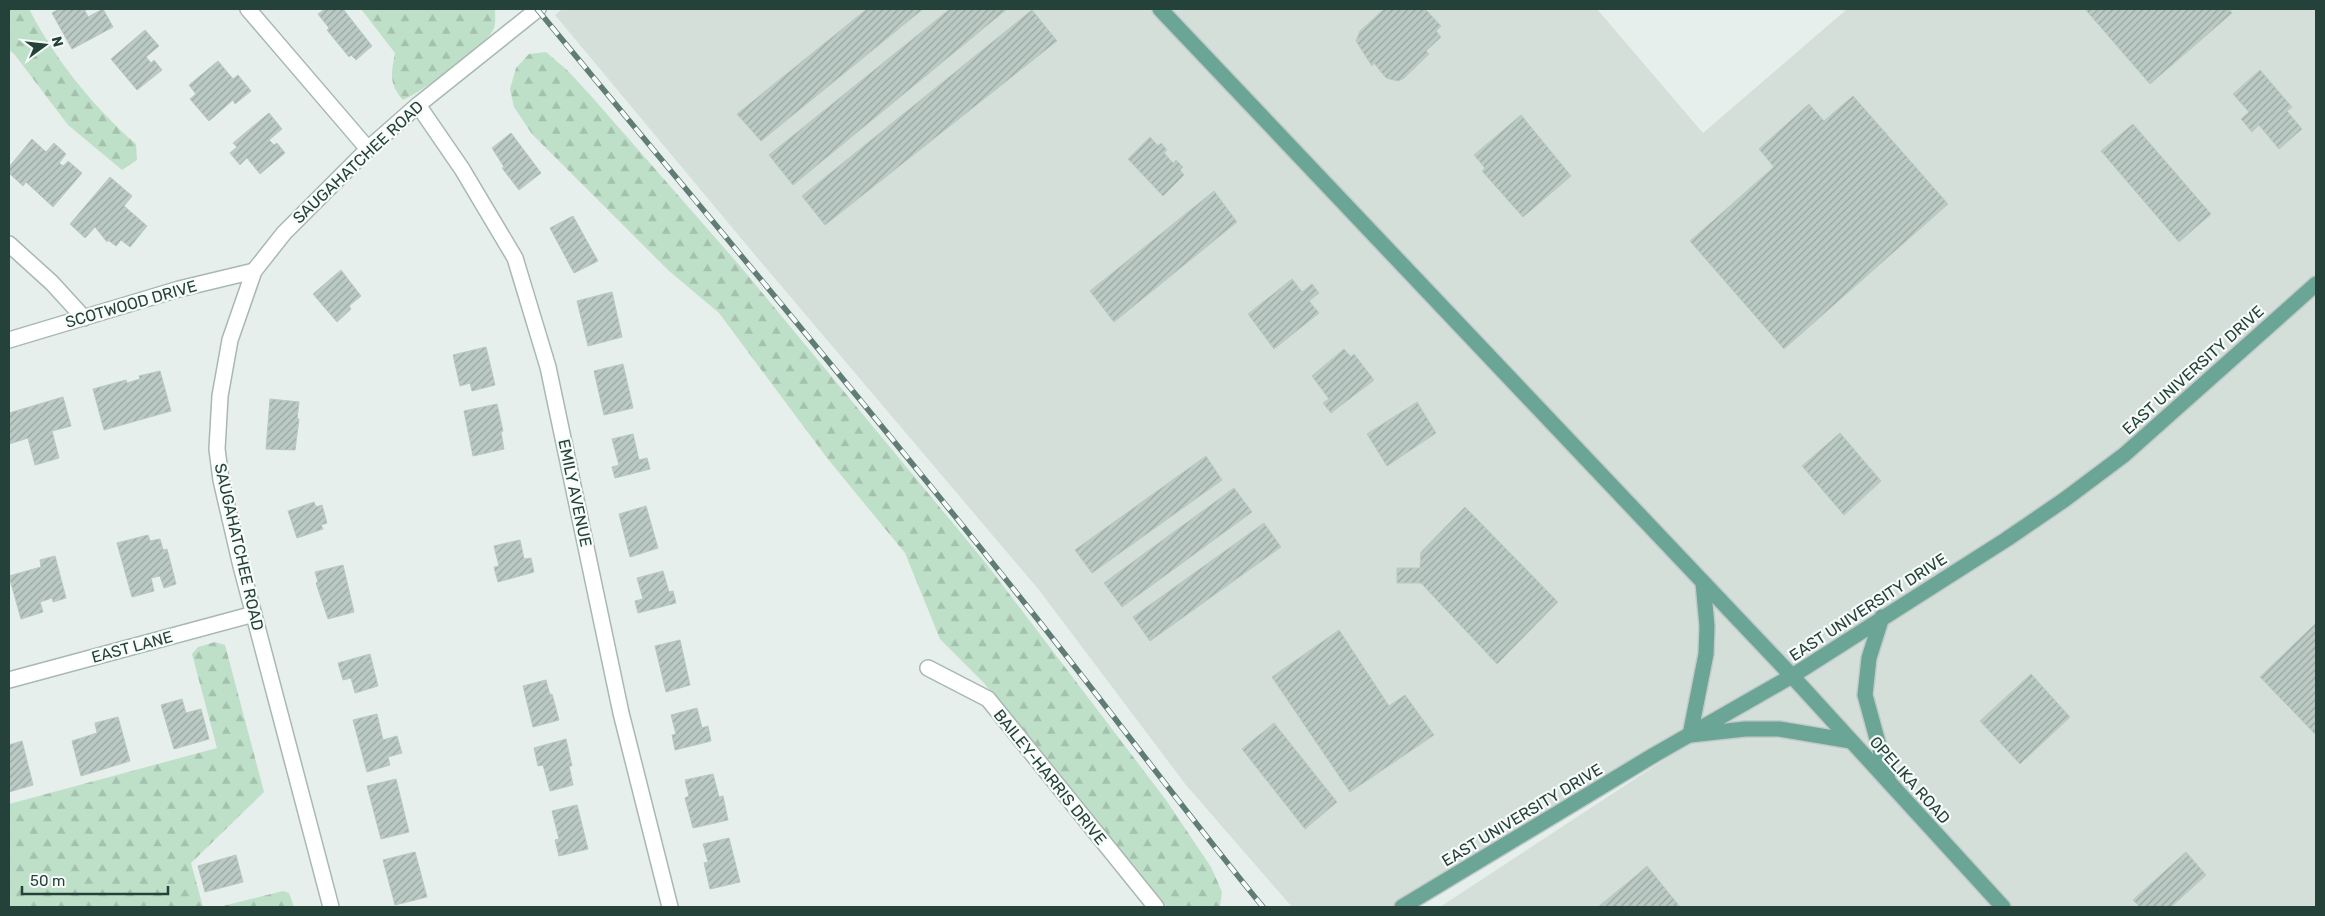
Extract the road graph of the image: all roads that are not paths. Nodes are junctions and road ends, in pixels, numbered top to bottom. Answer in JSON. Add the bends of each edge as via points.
{"nodes":[{"id":1,"x":248,"y":9,"type":"edge"},
{"id":2,"x":538,"y":9,"type":"edge"},
{"id":3,"x":1160,"y":9,"type":"edge"},
{"id":4,"x":418,"y":105,"type":"junction"},
{"id":5,"x":368,"y":149,"type":"junction"},
{"id":6,"x":9,"y":244,"type":"edge"},
{"id":7,"x":254,"y":271,"type":"junction"},
{"id":8,"x":2316,"y":284,"type":"edge"},
{"id":9,"x":84,"y":318,"type":"junction"},
{"id":10,"x":9,"y":340,"type":"edge"},
{"id":11,"x":1703,"y":583,"type":"junction"},
{"id":12,"x":254,"y":614,"type":"junction"},
{"id":13,"x":1882,"y":617,"type":"junction"},
{"id":14,"x":928,"y":668,"type":"dead end"},
{"id":15,"x":1792,"y":676,"type":"junction"},
{"id":16,"x":9,"y":680,"type":"edge"},
{"id":17,"x":1690,"y":735,"type":"junction"},
{"id":18,"x":1851,"y":741,"type":"junction"},
{"id":19,"x":1889,"y":783,"type":"junction"},
{"id":20,"x":331,"y":907,"type":"edge"},
{"id":21,"x":670,"y":907,"type":"edge"},
{"id":22,"x":1156,"y":907,"type":"edge"},
{"id":23,"x":1402,"y":907,"type":"edge"},
{"id":24,"x":2003,"y":907,"type":"edge"}],
"edges":[{"from":1,"to":5,"type":"street"},
{"from":2,"to":4,"type":"street","name":"SAUGAHATCHEE ROAD"},
{"from":3,"to":11,"type":"main road","name":"OPELIKA ROAD"},
{"from":4,"to":5,"type":"street","name":"SAUGAHATCHEE ROAD"},
{"from":4,"to":21,"type":"street","name":"EMILY AVENUE","via":[[462,169],[515,258],[548,367],[621,713]]},
{"from":5,"to":7,"type":"street","name":"SAUGAHATCHEE ROAD","via":[[284,232]]},
{"from":6,"to":9,"type":"street"},
{"from":7,"to":9,"type":"street","name":"SCOTWOOD DRIVE","via":[[179,289]]},
{"from":7,"to":12,"type":"street","name":"SAUGAHATCHEE ROAD","via":[[224,364],[218,449],[222,487]]},
{"from":8,"to":13,"type":"main road","name":"EAST UNIVERSITY DRIVE","via":[[2124,455],[2007,540]]},
{"from":9,"to":10,"type":"street","name":"SCOTWOOD DRIVE"},
{"from":11,"to":15,"type":"main road","name":"OPELIKA ROAD"},
{"from":11,"to":17,"type":"main road","via":[[1706,654]]},
{"from":12,"to":16,"type":"street","name":"EAST LANE"},
{"from":12,"to":20,"type":"street","name":"SAUGAHATCHEE ROAD"},
{"from":13,"to":15,"type":"main road","name":"EAST UNIVERSITY DRIVE"},
{"from":13,"to":19,"type":"main road","via":[[1869,658],[1865,695]]},
{"from":14,"to":22,"type":"street","name":"BAILEY-HARRIS DRIVE","via":[[988,699]]},
{"from":15,"to":17,"type":"main road","name":"EAST UNIVERSITY DRIVE"},
{"from":15,"to":18,"type":"main road","name":"OPELIKA ROAD"},
{"from":17,"to":18,"type":"main road","via":[[1779,729]]},
{"from":17,"to":23,"type":"main road","name":"EAST UNIVERSITY DRIVE"},
{"from":18,"to":19,"type":"main road","name":"OPELIKA ROAD"},
{"from":19,"to":24,"type":"main road","name":"OPELIKA ROAD"}]}
